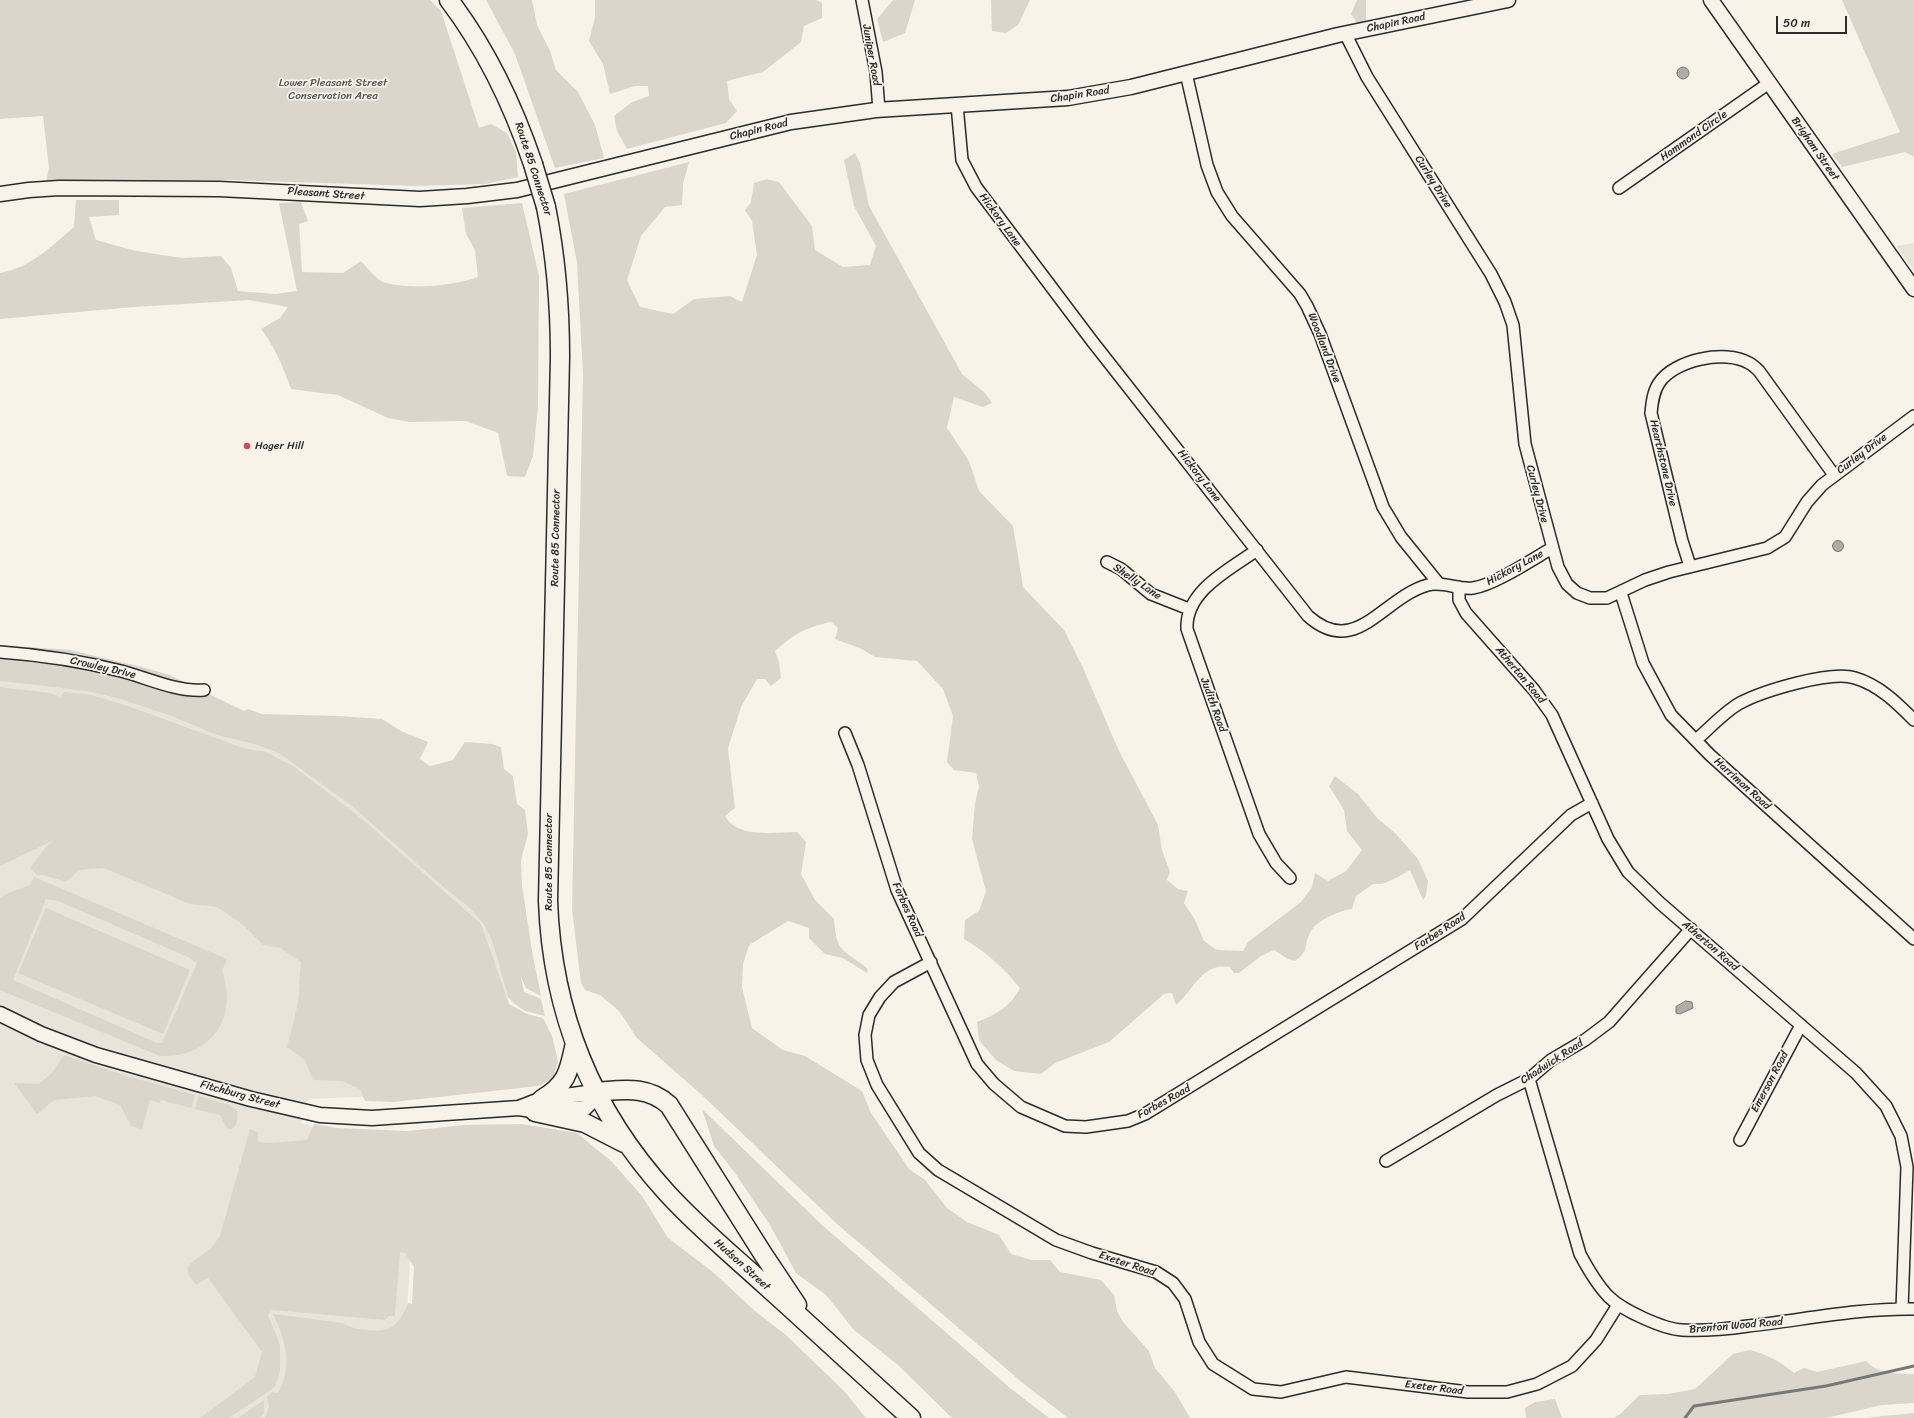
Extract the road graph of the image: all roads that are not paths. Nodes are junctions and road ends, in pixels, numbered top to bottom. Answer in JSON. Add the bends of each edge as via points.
{"nodes":[{"id":1,"x":449,"y":0,"type":"edge"},
{"id":2,"x":862,"y":0,"type":"edge"},
{"id":3,"x":1508,"y":0,"type":"edge"},
{"id":4,"x":1711,"y":2,"type":"edge"},
{"id":5,"x":1478,"y":3,"type":"edge"},
{"id":6,"x":1345,"y":34,"type":"junction"},
{"id":7,"x":1186,"y":73,"type":"junction"},
{"id":8,"x":1769,"y":83,"type":"junction"},
{"id":9,"x":957,"y":105,"type":"junction"},
{"id":10,"x":879,"y":110,"type":"junction"},
{"id":11,"x":648,"y":157,"type":"joint"},
{"id":12,"x":1619,"y":188,"type":"dead end"},
{"id":13,"x":0,"y":194,"type":"edge"},
{"id":14,"x":1914,"y":289,"type":"edge"},
{"id":15,"x":1914,"y":416,"type":"edge"},
{"id":16,"x":1834,"y":475,"type":"junction"},
{"id":17,"x":1552,"y":548,"type":"junction"},
{"id":18,"x":1257,"y":550,"type":"junction"},
{"id":19,"x":1107,"y":562,"type":"dead end"},
{"id":20,"x":1690,"y":566,"type":"junction"},
{"id":21,"x":1439,"y":584,"type":"junction"},
{"id":22,"x":1459,"y":587,"type":"junction"},
{"id":23,"x":1621,"y":593,"type":"junction"},
{"id":24,"x":1189,"y":609,"type":"junction"},
{"id":25,"x":0,"y":652,"type":"edge"},
{"id":26,"x":204,"y":690,"type":"dead end"},
{"id":27,"x":1914,"y":720,"type":"edge"},
{"id":28,"x":845,"y":733,"type":"dead end"},
{"id":29,"x":1696,"y":740,"type":"junction"},
{"id":30,"x":1592,"y":803,"type":"junction"},
{"id":31,"x":1290,"y":878,"type":"dead end"},
{"id":32,"x":1691,"y":930,"type":"junction"},
{"id":33,"x":1914,"y":939,"type":"edge"},
{"id":34,"x":931,"y":962,"type":"junction"},
{"id":35,"x":0,"y":1014,"type":"edge"},
{"id":36,"x":1801,"y":1025,"type":"junction"},
{"id":37,"x":575,"y":1043,"type":"junction"},
{"id":38,"x":1529,"y":1079,"type":"junction"},
{"id":39,"x":595,"y":1092,"type":"junction"},
{"id":40,"x":532,"y":1106,"type":"junction"},
{"id":41,"x":1740,"y":1140,"type":"dead end"},
{"id":42,"x":628,"y":1146,"type":"junction"},
{"id":43,"x":1386,"y":1161,"type":"dead end"},
{"id":44,"x":1618,"y":1305,"type":"junction"},
{"id":45,"x":1902,"y":1309,"type":"junction"},
{"id":46,"x":1914,"y":1309,"type":"edge"},
{"id":47,"x":832,"y":1347,"type":"junction"},
{"id":48,"x":911,"y":1418,"type":"edge"}],
"edges":[{"from":1,"to":37,"type":"main road","name":"Route 85 Connector","bridge":true,"via":[[479,43],[519,123],[546,207],[554,250],[559,292],[560,357],[548,907],[555,972]]},
{"from":2,"to":10,"type":"street","name":"Juniper Road","via":[[876,72]]},
{"from":3,"to":5,"type":"street","name":"Chapin Road"},
{"from":4,"to":8,"type":"street","name":"Brigham Street"},
{"from":5,"to":6,"type":"street","name":"Chapin Road"},
{"from":6,"to":7,"type":"street","name":"Chapin Road"},
{"from":6,"to":17,"type":"street","name":"Curley Drive","via":[[1367,77],[1491,274],[1505,302],[1515,336],[1520,413],[1525,444]]},
{"from":7,"to":9,"type":"street","name":"Chapin Road","via":[[1131,87],[1068,98]]},
{"from":7,"to":21,"type":"street","name":"Woodland Drive","via":[[1207,165],[1217,192],[1232,216],[1290,282],[1307,306],[1320,334],[1383,507],[1401,537]]},
{"from":8,"to":12,"type":"street","name":"Hammond Circle"},
{"from":8,"to":14,"type":"street","name":"Brigham Street"},
{"from":9,"to":10,"type":"street","name":"Chapin Road"},
{"from":9,"to":18,"type":"street","name":"Hickory Lane","via":[[962,160],[976,188],[1087,335]]},
{"from":10,"to":11,"type":"street","name":"Chapin Road","via":[[791,122]]},
{"from":11,"to":13,"type":"street","name":"Pleasant Street","via":[[517,190],[420,199],[220,189],[60,188]]},
{"from":15,"to":16,"type":"street","name":"Curley Drive"},
{"from":16,"to":20,"type":"street","name":"Curley Drive","via":[[1807,502],[1785,537],[1776,543],[1767,548]]},
{"from":16,"to":20,"type":"street","name":"Hearthstone Drive","via":[[1759,371],[1749,363],[1724,357],[1707,358],[1694,360],[1668,373],[1658,384],[1652,399],[1652,413]]},
{"from":17,"to":22,"type":"street","name":"Hickory Lane","via":[[1491,582],[1476,588]]},
{"from":17,"to":23,"type":"street","name":"Curley Drive","via":[[1566,584],[1577,593],[1598,599]]},
{"from":18,"to":21,"type":"street","name":"Hickory Lane","via":[[1308,616],[1318,626],[1331,631],[1345,632],[1360,627],[1411,592]]},
{"from":18,"to":24,"type":"street","via":[[1204,589]]},
{"from":19,"to":24,"type":"street","name":"Shelly Lane","via":[[1121,569],[1152,594]]},
{"from":20,"to":23,"type":"street","name":"Curley Drive","via":[[1645,580]]},
{"from":21,"to":22,"type":"street","name":"Hickory Lane"},
{"from":22,"to":30,"type":"street","name":"Atherton Road","via":[[1459,600],[1466,613],[1530,685],[1552,715]]},
{"from":23,"to":29,"type":"street","name":"Harriman Road","via":[[1651,680],[1671,716]]},
{"from":24,"to":31,"type":"street","name":"Judith Road","via":[[1186,619],[1190,641],[1259,834],[1276,862]]},
{"from":25,"to":26,"type":"street","name":"Crowley Drive","via":[[71,660],[186,690]]},
{"from":27,"to":29,"type":"street","via":[[1879,689],[1854,677],[1841,676],[1794,684],[1755,696],[1739,704]]},
{"from":28,"to":34,"type":"street","name":"Forbes Road","via":[[858,765],[897,890]]},
{"from":29,"to":33,"type":"street","name":"Harriman Road"},
{"from":30,"to":32,"type":"street","name":"Atherton Road","via":[[1610,845],[1625,867]]},
{"from":30,"to":34,"type":"street","name":"Forbes Road","via":[[1571,815],[1462,919],[1161,1105],[1128,1121],[1086,1127],[1065,1126],[1021,1108],[1008,1098],[977,1064]]},
{"from":32,"to":36,"type":"street","name":"Atherton Road"},
{"from":32,"to":38,"type":"street","name":"Chadwick Road","via":[[1609,1022],[1551,1060]]},
{"from":34,"to":44,"type":"street","name":"Exeter Road","via":[[894,982],[880,997],[869,1015],[865,1035],[868,1060],[878,1086],[919,1153],[938,1170],[1056,1240],[1156,1272],[1173,1283],[1185,1299],[1199,1342],[1214,1364],[1253,1389],[1281,1392],[1346,1377],[1468,1392],[1507,1392],[1537,1384],[1572,1366],[1596,1340]]},
{"from":35,"to":40,"type":"street","name":"Fitchburg Street","via":[[41,1034],[96,1055],[303,1112],[337,1117],[372,1118]]},
{"from":36,"to":41,"type":"street","name":"Emerson Road"},
{"from":36,"to":45,"type":"street","name":"Atherton Road","via":[[1873,1090],[1886,1106],[1901,1136],[1906,1156],[1907,1178]]},
{"from":37,"to":39,"type":"main road","name":"Route 85 Connector"},
{"from":37,"to":40,"type":"main road","via":[[566,1079],[557,1089]]},
{"from":38,"to":43,"type":"street","name":"Chadwick Road","via":[[1497,1095]]},
{"from":38,"to":44,"type":"street","name":"Brenton Wood Road","via":[[1580,1254],[1600,1286]]},
{"from":39,"to":40,"type":"street"},
{"from":39,"to":42,"type":"main road","name":"Hudson Street"},
{"from":39,"to":47,"type":"main road","via":[[644,1090],[658,1096],[669,1105],[780,1280]]},
{"from":40,"to":42,"type":"main road","via":[[585,1123]]},
{"from":42,"to":47,"type":"main road","name":"Hudson Street","via":[[683,1210]]},
{"from":44,"to":45,"type":"street","name":"Brenton Wood Road","via":[[1659,1325],[1681,1330],[1733,1328]]},
{"from":45,"to":46,"type":"street","name":"Brenton Wood Road"},
{"from":47,"to":48,"type":"main road","name":"Hudson Street"}]}
